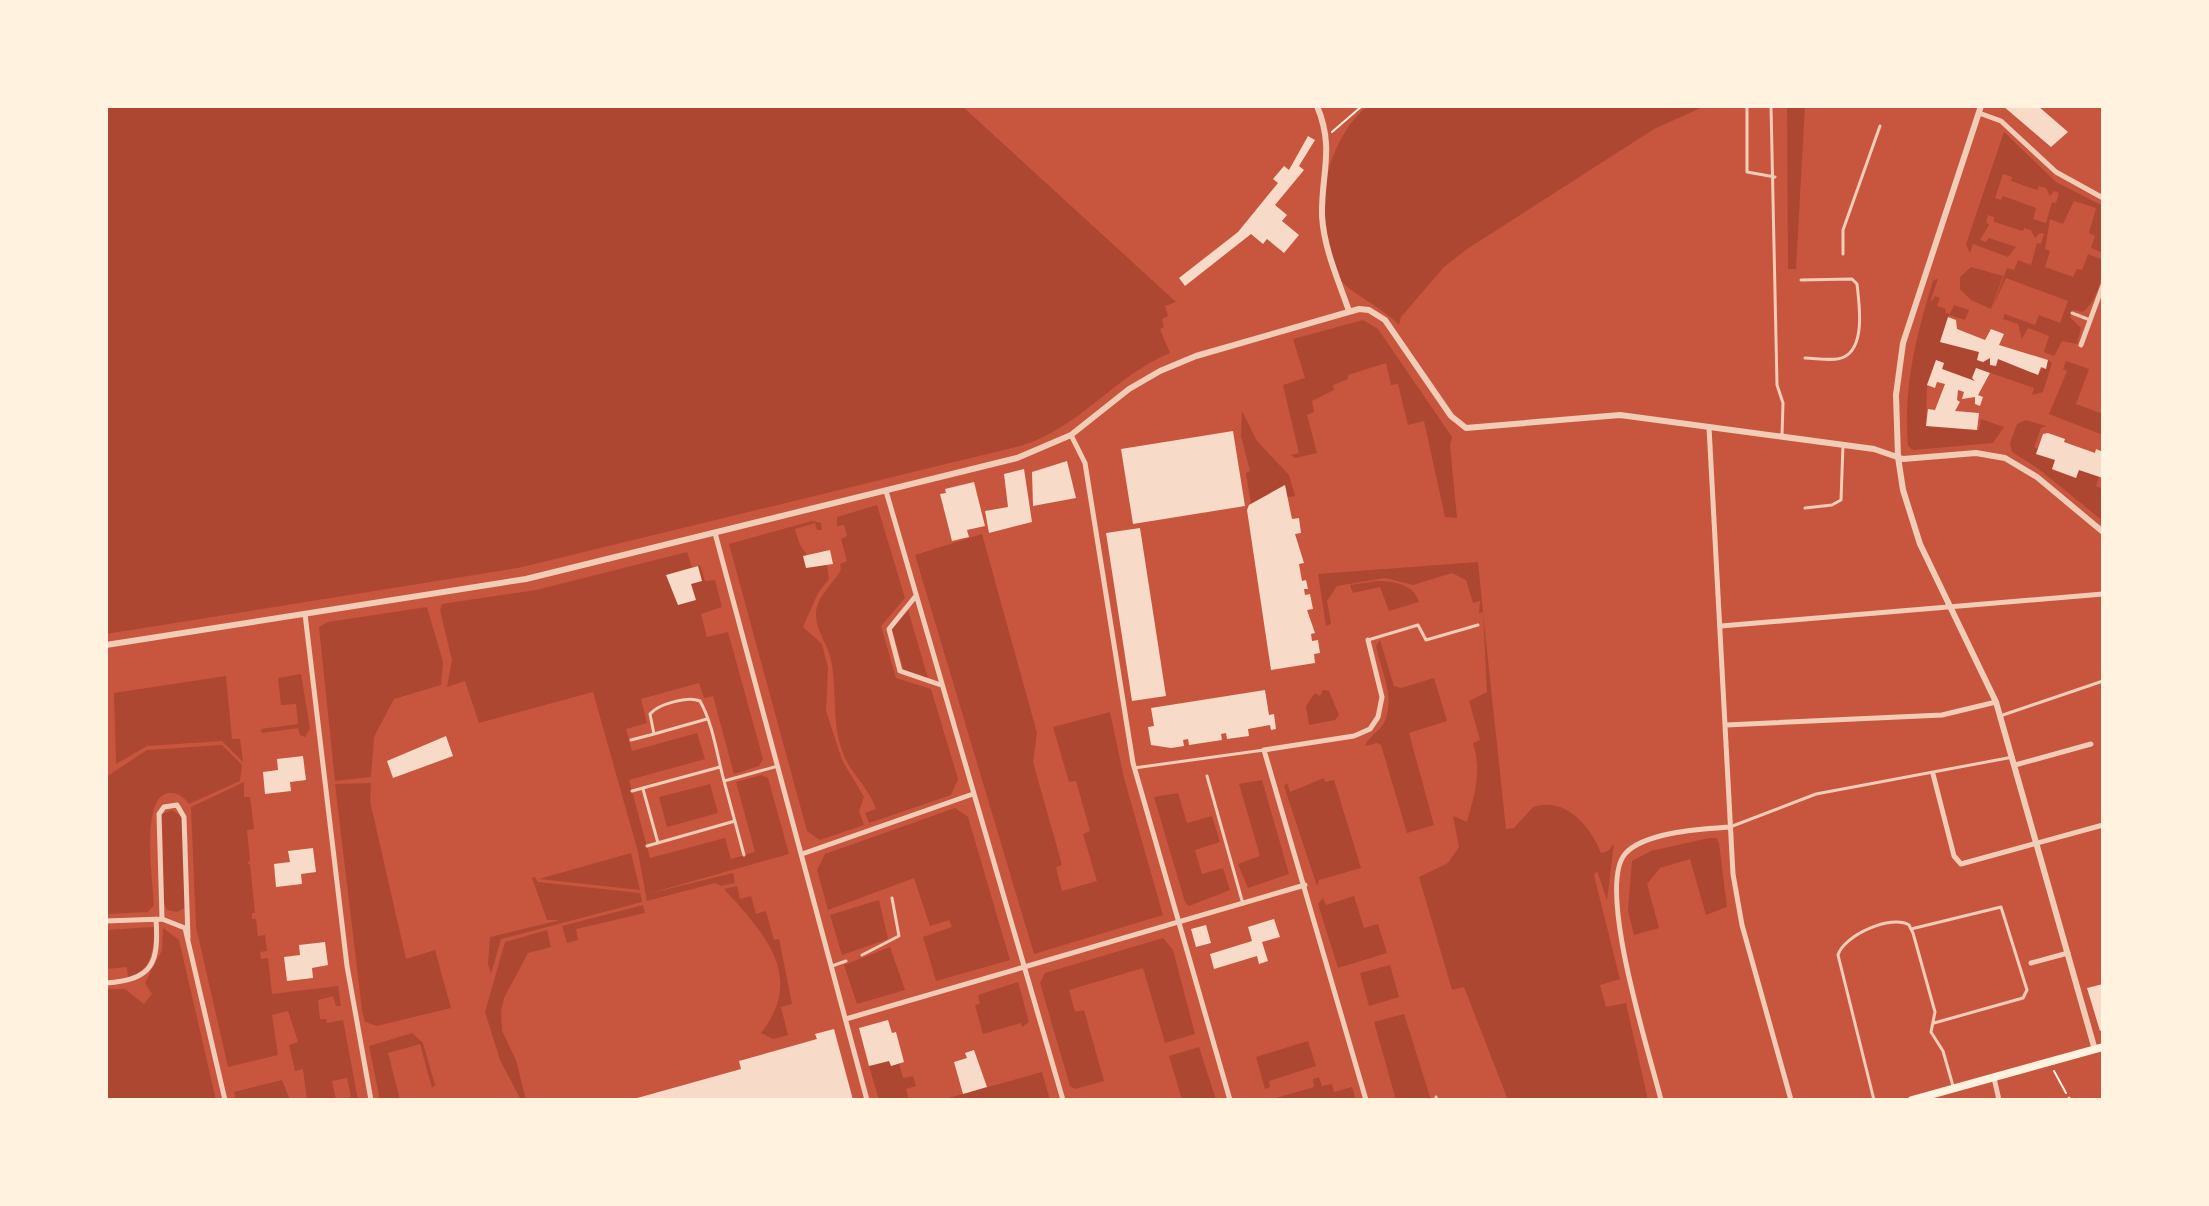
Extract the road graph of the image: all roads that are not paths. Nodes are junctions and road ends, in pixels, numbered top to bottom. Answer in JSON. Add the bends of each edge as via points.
{"nodes":[{"id":1,"x":1317,"y":106,"type":"edge"},
{"id":2,"x":1747,"y":106,"type":"edge"},
{"id":3,"x":1771,"y":106,"type":"edge"},
{"id":4,"x":1980,"y":110,"type":"edge"},
{"id":5,"x":1880,"y":126,"type":"dead end"},
{"id":6,"x":1775,"y":177,"type":"junction"},
{"id":7,"x":2103,"y":198,"type":"edge"},
{"id":8,"x":1843,"y":254,"type":"dead end"},
{"id":9,"x":1801,"y":280,"type":"dead end"},
{"id":10,"x":2103,"y":285,"type":"edge"},
{"id":11,"x":2101,"y":299,"type":"edge"},
{"id":12,"x":1349,"y":311,"type":"junction"},
{"id":13,"x":2072,"y":313,"type":"dead end"},
{"id":14,"x":2090,"y":320,"type":"junction"},
{"id":15,"x":2081,"y":345,"type":"dead end"},
{"id":16,"x":1805,"y":358,"type":"dead end"},
{"id":17,"x":1709,"y":427,"type":"junction"},
{"id":18,"x":1071,"y":435,"type":"junction"},
{"id":19,"x":1782,"y":436,"type":"junction"},
{"id":20,"x":1843,"y":445,"type":"junction"},
{"id":21,"x":1898,"y":457,"type":"junction"},
{"id":22,"x":886,"y":491,"type":"junction"},
{"id":23,"x":1805,"y":508,"type":"dead end"},
{"id":24,"x":2103,"y":532,"type":"edge"},
{"id":25,"x":715,"y":533,"type":"junction"},
{"id":26,"x":2103,"y":594,"type":"edge"},
{"id":27,"x":916,"y":596,"type":"junction"},
{"id":28,"x":1951,"y":607,"type":"junction"},
{"id":29,"x":305,"y":614,"type":"junction"},
{"id":30,"x":1478,"y":625,"type":"dead end"},
{"id":31,"x":1721,"y":626,"type":"junction"},
{"id":32,"x":1368,"y":640,"type":"joint"},
{"id":33,"x":106,"y":645,"type":"edge"},
{"id":34,"x":2103,"y":681,"type":"edge"},
{"id":35,"x":941,"y":685,"type":"junction"},
{"id":36,"x":1996,"y":702,"type":"junction"},
{"id":37,"x":2000,"y":716,"type":"junction"},
{"id":38,"x":707,"y":719,"type":"junction"},
{"id":39,"x":1726,"y":725,"type":"junction"},
{"id":40,"x":654,"y":734,"type":"junction"},
{"id":41,"x":631,"y":740,"type":"dead end"},
{"id":42,"x":2091,"y":744,"type":"dead end"},
{"id":43,"x":1264,"y":750,"type":"junction"},
{"id":44,"x":2013,"y":757,"type":"junction"},
{"id":45,"x":2015,"y":765,"type":"junction"},
{"id":46,"x":778,"y":766,"type":"junction"},
{"id":47,"x":720,"y":767,"type":"junction"},
{"id":48,"x":1134,"y":768,"type":"junction"},
{"id":49,"x":1933,"y":774,"type":"junction"},
{"id":50,"x":1207,"y":776,"type":"dead end"},
{"id":51,"x":724,"y":781,"type":"junction"},
{"id":52,"x":643,"y":788,"type":"junction"},
{"id":53,"x":632,"y":791,"type":"dead end"},
{"id":54,"x":973,"y":794,"type":"junction"},
{"id":55,"x":735,"y":821,"type":"junction"},
{"id":56,"x":2103,"y":825,"type":"edge"},
{"id":57,"x":1730,"y":827,"type":"junction"},
{"id":58,"x":658,"y":843,"type":"junction"},
{"id":59,"x":2038,"y":843,"type":"junction"},
{"id":60,"x":647,"y":846,"type":"dead end"},
{"id":61,"x":802,"y":854,"type":"junction"},
{"id":62,"x":744,"y":855,"type":"dead end"},
{"id":63,"x":1305,"y":885,"type":"junction"},
{"id":64,"x":892,"y":898,"type":"dead end"},
{"id":65,"x":1243,"y":904,"type":"junction"},
{"id":66,"x":159,"y":919,"type":"junction"},
{"id":67,"x":106,"y":921,"type":"edge"},
{"id":68,"x":1177,"y":924,"type":"junction"},
{"id":69,"x":1911,"y":929,"type":"junction"},
{"id":70,"x":188,"y":938,"type":"junction"},
{"id":71,"x":2068,"y":953,"type":"junction"},
{"id":72,"x":862,"y":955,"type":"dead end"},
{"id":73,"x":846,"y":961,"type":"dead end"},
{"id":74,"x":2031,"y":963,"type":"dead end"},
{"id":75,"x":832,"y":966,"type":"junction"},
{"id":76,"x":1025,"y":968,"type":"junction"},
{"id":77,"x":106,"y":983,"type":"edge"},
{"id":78,"x":846,"y":1019,"type":"junction"},
{"id":79,"x":1934,"y":1023,"type":"junction"},
{"id":80,"x":2099,"y":1049,"type":"edge"},
{"id":81,"x":1994,"y":1078,"type":"junction"},
{"id":82,"x":1954,"y":1088,"type":"junction"},
{"id":83,"x":225,"y":1100,"type":"edge"},
{"id":84,"x":371,"y":1100,"type":"edge"},
{"id":85,"x":867,"y":1100,"type":"edge"},
{"id":86,"x":1063,"y":1100,"type":"edge"},
{"id":87,"x":1230,"y":1100,"type":"edge"},
{"id":88,"x":1366,"y":1100,"type":"edge"},
{"id":89,"x":1661,"y":1100,"type":"edge"},
{"id":90,"x":1791,"y":1100,"type":"edge"},
{"id":91,"x":1874,"y":1100,"type":"edge"},
{"id":92,"x":1912,"y":1100,"type":"edge"},
{"id":93,"x":1999,"y":1100,"type":"edge"}],
"edges":[{"from":1,"to":12,"type":"street","via":[[1328,135],[1323,232]]},
{"from":2,"to":6,"type":"lane","via":[[1747,172]]},
{"from":3,"to":6,"type":"lane"},
{"from":4,"to":7,"type":"street","via":[[2001,121],[2056,172]]},
{"from":4,"to":21,"type":"street","via":[[1903,343],[1896,386]]},
{"from":5,"to":8,"type":"lane","via":[[1843,230]]},
{"from":6,"to":19,"type":"lane"},
{"from":9,"to":16,"type":"lane","via":[[1852,279],[1857,284],[1858,335],[1852,350],[1837,359]]},
{"from":10,"to":11,"type":"street"},
{"from":11,"to":14,"type":"street"},
{"from":12,"to":17,"type":"street","via":[[1369,310],[1385,320],[1451,416],[1466,428],[1610,415]]},
{"from":12,"to":18,"type":"street","via":[[1160,371]]},
{"from":13,"to":14,"type":"lane"},
{"from":14,"to":15,"type":"street"},
{"from":17,"to":19,"type":"street"},
{"from":17,"to":31,"type":"street"},
{"from":18,"to":22,"type":"street","via":[[1031,454]]},
{"from":18,"to":48,"type":"street","via":[[1085,463]]},
{"from":19,"to":20,"type":"street"},
{"from":20,"to":21,"type":"street"},
{"from":20,"to":23,"type":"lane","via":[[1841,500]]},
{"from":21,"to":24,"type":"street","via":[[1976,453],[2005,458],[2037,477]]},
{"from":21,"to":28,"type":"street","via":[[1910,517]]},
{"from":22,"to":25,"type":"street"},
{"from":22,"to":27,"type":"street"},
{"from":25,"to":29,"type":"street","via":[[537,577]]},
{"from":25,"to":46,"type":"street"},
{"from":26,"to":28,"type":"street"},
{"from":27,"to":35,"type":"street"},
{"from":27,"to":35,"type":"street","via":[[889,632],[902,674]]},
{"from":28,"to":31,"type":"street"},
{"from":28,"to":36,"type":"street"},
{"from":29,"to":33,"type":"street"},
{"from":29,"to":84,"type":"street","via":[[347,966]]},
{"from":30,"to":32,"type":"lane","via":[[1426,640],[1418,625]]},
{"from":31,"to":39,"type":"street"},
{"from":32,"to":43,"type":"street","via":[[1382,692],[1373,726],[1359,735]]},
{"from":34,"to":37,"type":"lane"},
{"from":35,"to":54,"type":"street"},
{"from":36,"to":37,"type":"street"},
{"from":36,"to":39,"type":"street","via":[[1942,715]]},
{"from":37,"to":44,"type":"street"},
{"from":38,"to":40,"type":"lane"},
{"from":38,"to":40,"type":"lane","via":[[698,699],[678,702],[651,711]]},
{"from":38,"to":47,"type":"lane"},
{"from":39,"to":57,"type":"street"},
{"from":40,"to":41,"type":"lane"},
{"from":42,"to":45,"type":"street"},
{"from":43,"to":48,"type":"lane"},
{"from":43,"to":63,"type":"street"},
{"from":44,"to":45,"type":"street"},
{"from":44,"to":49,"type":"lane"},
{"from":45,"to":59,"type":"street"},
{"from":46,"to":51,"type":"lane"},
{"from":46,"to":61,"type":"street"},
{"from":47,"to":51,"type":"lane"},
{"from":47,"to":52,"type":"lane"},
{"from":48,"to":68,"type":"street"},
{"from":49,"to":57,"type":"lane","via":[[1805,797]]},
{"from":49,"to":59,"type":"street","via":[[1958,863]]},
{"from":50,"to":65,"type":"lane"},
{"from":51,"to":55,"type":"lane"},
{"from":52,"to":53,"type":"lane"},
{"from":52,"to":58,"type":"lane"},
{"from":54,"to":61,"type":"street"},
{"from":54,"to":76,"type":"street"},
{"from":55,"to":58,"type":"lane"},
{"from":55,"to":62,"type":"lane"},
{"from":56,"to":59,"type":"street"},
{"from":57,"to":89,"type":"street","via":[[1676,831],[1630,850],[1619,866],[1616,917]]},
{"from":57,"to":90,"type":"street","via":[[1737,903]]},
{"from":58,"to":60,"type":"lane"},
{"from":59,"to":71,"type":"street"},
{"from":61,"to":75,"type":"street"},
{"from":63,"to":65,"type":"street"},
{"from":63,"to":88,"type":"street"},
{"from":64,"to":72,"type":"lane","via":[[899,936]]},
{"from":65,"to":68,"type":"street"},
{"from":66,"to":67,"type":"street"},
{"from":66,"to":70,"type":"street","via":[[180,924]]},
{"from":66,"to":70,"type":"street","via":[[159,814],[164,807],[177,805],[184,817]]},
{"from":66,"to":77,"type":"street","via":[[158,949],[143,975]]},
{"from":68,"to":76,"type":"street"},
{"from":68,"to":87,"type":"street"},
{"from":69,"to":79,"type":"lane"},
{"from":69,"to":79,"type":"lane","via":[[2001,907],[2027,990],[2023,998]]},
{"from":69,"to":91,"type":"lane","via":[[1900,921],[1858,933],[1844,941],[1838,955]]},
{"from":70,"to":83,"type":"street"},
{"from":71,"to":74,"type":"street"},
{"from":71,"to":80,"type":"street"},
{"from":73,"to":75,"type":"lane"},
{"from":75,"to":78,"type":"street"},
{"from":76,"to":78,"type":"street"},
{"from":76,"to":86,"type":"street"},
{"from":78,"to":85,"type":"street"},
{"from":79,"to":82,"type":"lane","via":[[1933,1039],[1944,1054]]},
{"from":80,"to":81,"type":"main road"},
{"from":81,"to":82,"type":"main road"},
{"from":81,"to":93,"type":"street"},
{"from":82,"to":92,"type":"main road"}]}
